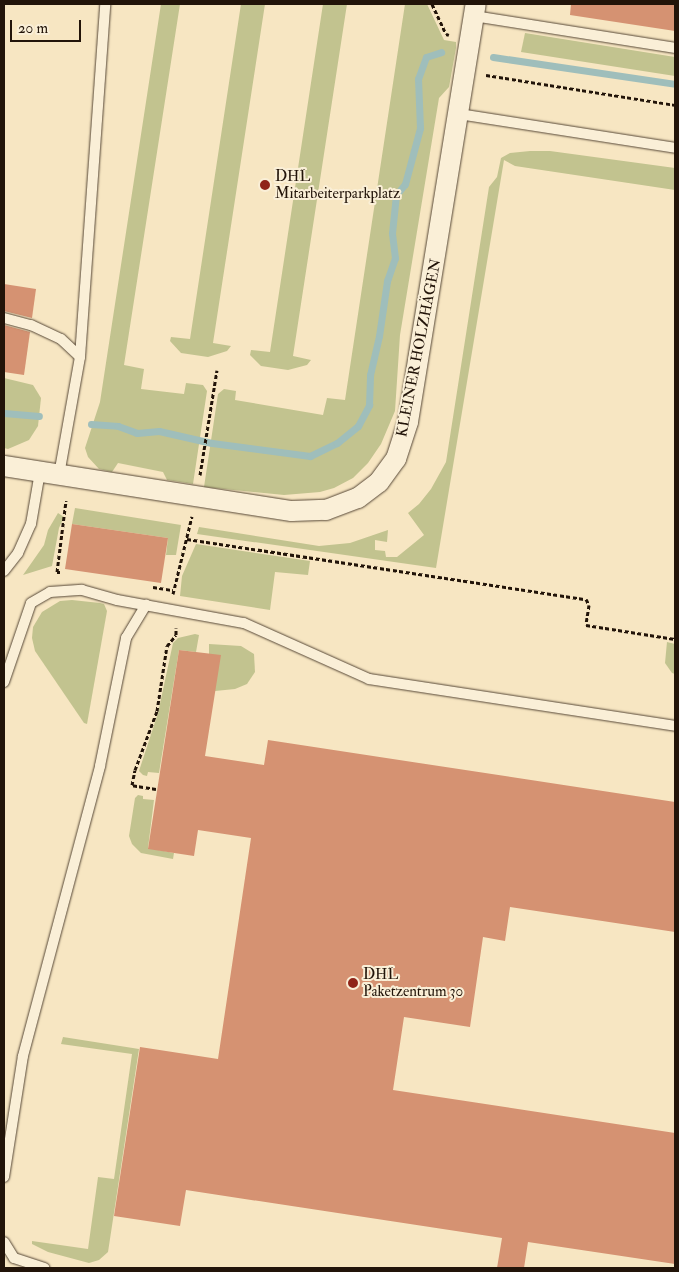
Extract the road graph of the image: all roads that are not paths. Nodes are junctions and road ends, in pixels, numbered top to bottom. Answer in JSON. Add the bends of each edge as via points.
{"nodes":[{"id":1,"x":105,"y":4,"type":"edge"},
{"id":2,"x":475,"y":10,"type":"edge"},
{"id":3,"x":675,"y":48,"type":"edge"},
{"id":4,"x":459,"y":114,"type":"junction"},
{"id":5,"x":675,"y":148,"type":"edge"},
{"id":6,"x":4,"y":318,"type":"edge"},
{"id":7,"x":80,"y":357,"type":"junction"},
{"id":8,"x":4,"y":466,"type":"edge"},
{"id":9,"x":50,"y":474,"type":"junction"},
{"id":10,"x":4,"y":570,"type":"edge"},
{"id":11,"x":146,"y":605,"type":"junction"},
{"id":12,"x":4,"y":682,"type":"edge"},
{"id":13,"x":675,"y":726,"type":"edge"},
{"id":14,"x":4,"y":1177,"type":"edge"},
{"id":15,"x":4,"y":1242,"type":"edge"},
{"id":16,"x":4,"y":1252,"type":"edge"},
{"id":17,"x":14,"y":1258,"type":"junction"},
{"id":18,"x":44,"y":1268,"type":"edge"}],
"edges":[{"from":1,"to":7,"type":"lane"},
{"from":2,"to":3,"type":"lane"},
{"from":2,"to":4,"type":"street","name":"KLEINER HOLZHÄGEN"},
{"from":4,"to":5,"type":"lane"},
{"from":4,"to":9,"type":"street","name":"KLEINER HOLZHÄGEN","via":[[408,422],[396,458],[379,482],[358,498],[326,510],[292,511]]},
{"from":6,"to":7,"type":"lane","via":[[31,325],[61,339]]},
{"from":7,"to":9,"type":"lane"},
{"from":8,"to":9,"type":"street","name":"KLEINER HOLZHÄGEN"},
{"from":9,"to":10,"type":"lane","via":[[18,553]]},
{"from":11,"to":12,"type":"lane","via":[[82,590],[50,592],[30,603]]},
{"from":11,"to":13,"type":"lane","via":[[244,622],[369,679]]},
{"from":11,"to":14,"type":"lane","via":[[126,638],[100,766],[23,1056]]},
{"from":15,"to":17,"type":"lane"},
{"from":16,"to":17,"type":"lane"},
{"from":17,"to":18,"type":"lane"}]}
